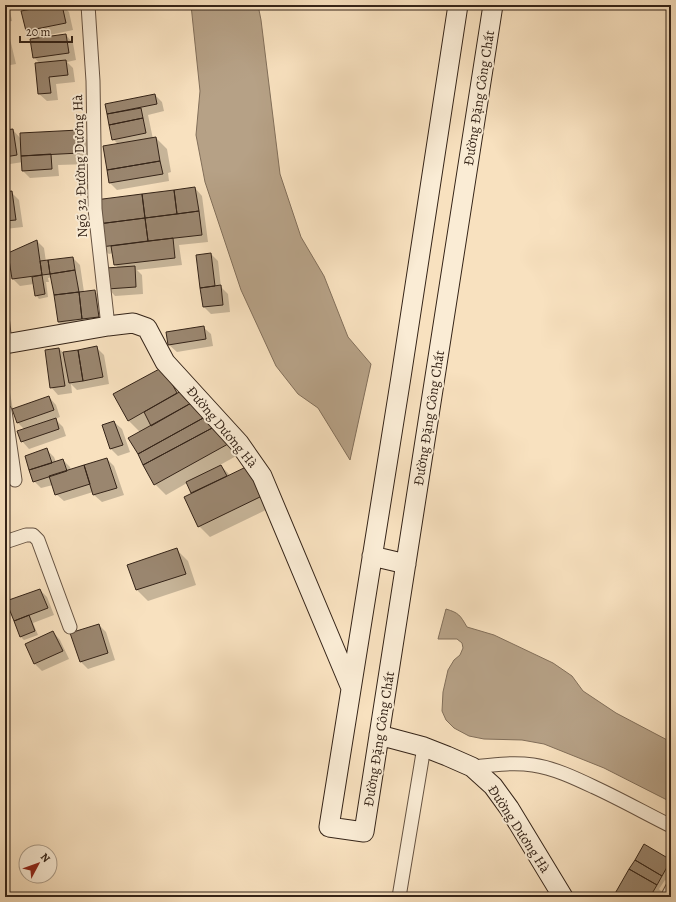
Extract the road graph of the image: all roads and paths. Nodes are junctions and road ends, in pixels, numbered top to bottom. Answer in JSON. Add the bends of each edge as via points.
{"nodes":[{"id":1,"x":88,"y":5,"type":"edge"},
{"id":2,"x":458,"y":5,"type":"edge"},
{"id":3,"x":493,"y":5,"type":"edge"},
{"id":4,"x":5,"y":316,"type":"edge"},
{"id":5,"x":108,"y":326,"type":"junction"},
{"id":6,"x":7,"y":344,"type":"edge"},
{"id":7,"x":5,"y":411,"type":"edge"},
{"id":8,"x":15,"y":480,"type":"dead end"},
{"id":9,"x":5,"y":542,"type":"edge"},
{"id":10,"x":372,"y":556,"type":"junction"},
{"id":11,"x":406,"y":564,"type":"junction"},
{"id":12,"x":70,"y":627,"type":"dead end"},
{"id":13,"x":351,"y":688,"type":"junction"},
{"id":14,"x":379,"y":735,"type":"junction"},
{"id":15,"x":424,"y":747,"type":"junction"},
{"id":16,"x":472,"y":767,"type":"junction"},
{"id":17,"x":671,"y":826,"type":"edge"},
{"id":18,"x":671,"y":884,"type":"edge"},
{"id":19,"x":399,"y":897,"type":"edge"},
{"id":20,"x":563,"y":897,"type":"edge"},
{"id":21,"x":664,"y":897,"type":"edge"}],
"edges":[{"from":1,"to":5,"type":"street","name":"Ngõ 32 Đường Dương Hà","via":[[95,209]]},
{"from":2,"to":10,"type":"main road"},
{"from":3,"to":11,"type":"main road","name":"Đường Đặng Công Chất"},
{"from":4,"to":6,"type":"lane"},
{"from":5,"to":6,"type":"main road","name":"Đường Dương Hà"},
{"from":5,"to":13,"type":"main road","name":"Đường Dương Hà","via":[[133,323],[147,328],[165,362],[239,443],[262,476]]},
{"from":7,"to":8,"type":"street"},
{"from":9,"to":12,"type":"street","via":[[26,535],[33,535],[38,540]]},
{"from":10,"to":11,"type":"main road"},
{"from":10,"to":13,"type":"main road"},
{"from":11,"to":14,"type":"main road","name":"Đường Đặng Công Chất"},
{"from":13,"to":14,"type":"main road","name":"Đường Đặng Công Chất","via":[[329,827],[364,832]]},
{"from":14,"to":15,"type":"main road","name":"Đường Dương Hà"},
{"from":15,"to":16,"type":"main road","name":"Đường Dương Hà"},
{"from":15,"to":19,"type":"street"},
{"from":16,"to":17,"type":"street","via":[[534,765],[577,779]]},
{"from":16,"to":20,"type":"main road","name":"Đường Dương Hà","via":[[493,786],[509,808]]},
{"from":18,"to":21,"type":"lane"}]}
